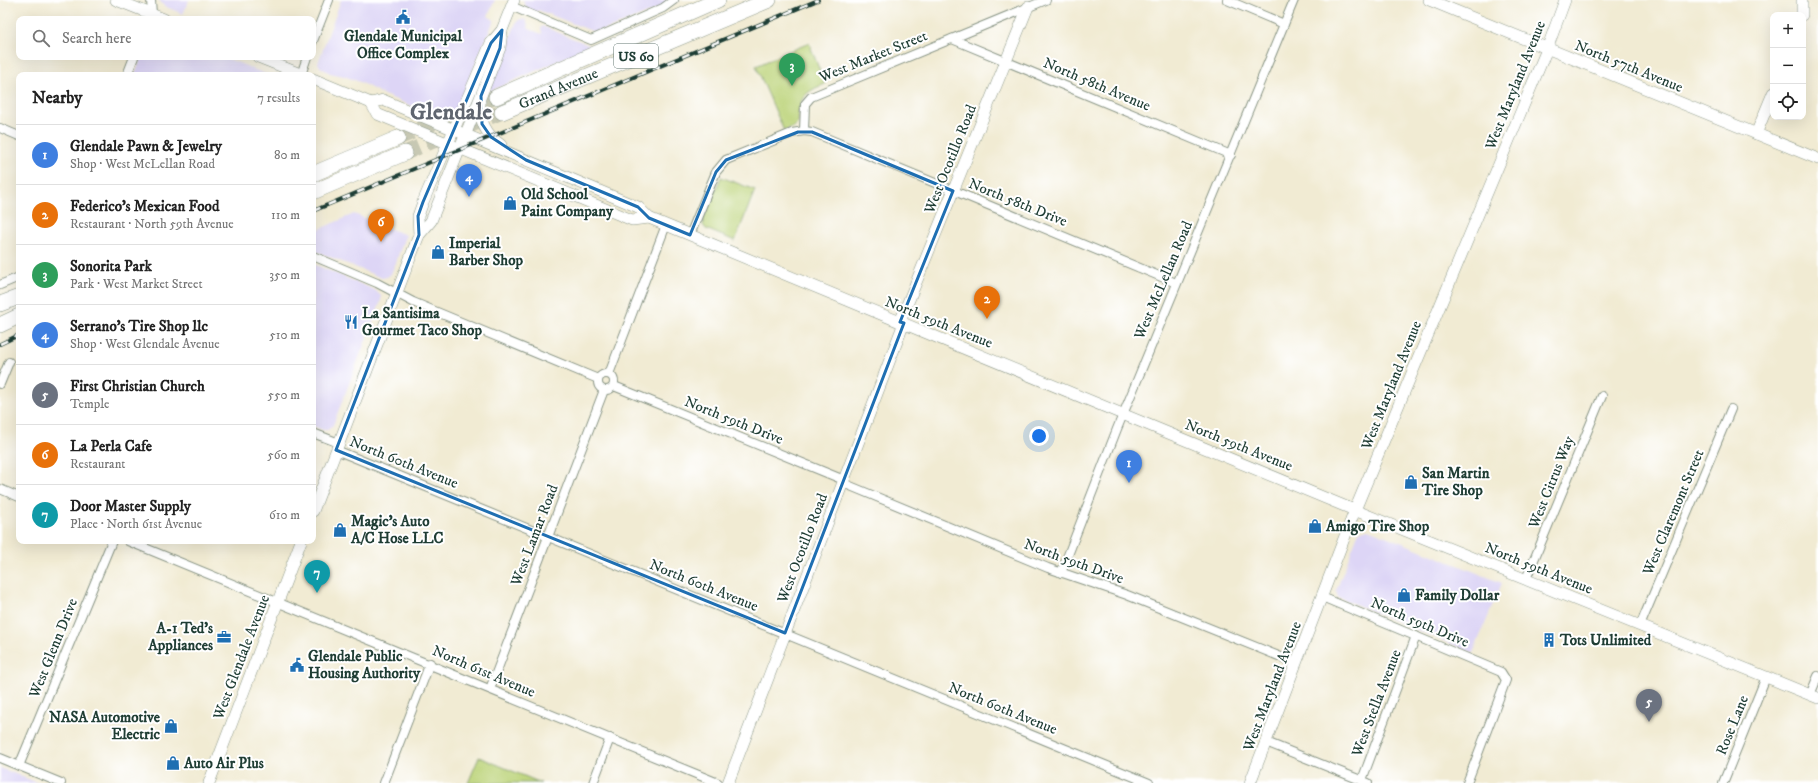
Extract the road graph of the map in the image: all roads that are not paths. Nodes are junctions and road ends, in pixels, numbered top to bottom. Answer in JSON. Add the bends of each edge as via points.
{"nodes":[{"id":1,"x":116,"y":0,"type":"edge"},
{"id":2,"x":151,"y":0,"type":"edge"},
{"id":3,"x":329,"y":0,"type":"edge"},
{"id":4,"x":674,"y":0,"type":"edge"},
{"id":5,"x":718,"y":0,"type":"edge"},
{"id":6,"x":769,"y":0,"type":"edge"},
{"id":7,"x":1046,"y":0,"type":"edge"},
{"id":8,"x":1227,"y":0,"type":"edge"},
{"id":9,"x":1294,"y":0,"type":"edge"},
{"id":10,"x":1429,"y":0,"type":"edge"},
{"id":11,"x":1565,"y":0,"type":"edge"},
{"id":12,"x":1802,"y":0,"type":"edge"},
{"id":13,"x":513,"y":3,"type":"edge"},
{"id":14,"x":1028,"y":7,"type":"junction"},
{"id":15,"x":1802,"y":12,"type":"edge"},
{"id":16,"x":149,"y":16,"type":"edge"},
{"id":17,"x":151,"y":16,"type":"edge"},
{"id":18,"x":1284,"y":24,"type":"junction"},
{"id":19,"x":502,"y":30,"type":"junction"},
{"id":20,"x":316,"y":33,"type":"edge"},
{"id":21,"x":952,"y":39,"type":"junction"},
{"id":22,"x":1547,"y":49,"type":"junction"},
{"id":23,"x":133,"y":60,"type":"edge"},
{"id":24,"x":265,"y":60,"type":"edge"},
{"id":25,"x":306,"y":60,"type":"edge"},
{"id":26,"x":1006,"y":61,"type":"junction"},
{"id":27,"x":128,"y":72,"type":"edge"},
{"id":28,"x":295,"y":72,"type":"edge"},
{"id":29,"x":303,"y":72,"type":"edge"},
{"id":30,"x":316,"y":80,"type":"edge"},
{"id":31,"x":481,"y":96,"type":"junction"},
{"id":32,"x":496,"y":97,"type":"tunnel mouth"},
{"id":33,"x":1770,"y":100,"type":"edge"},
{"id":34,"x":371,"y":103,"type":"junction"},
{"id":35,"x":502,"y":112,"type":"tunnel mouth"},
{"id":36,"x":0,"y":128,"type":"edge"},
{"id":37,"x":454,"y":130,"type":"junction"},
{"id":38,"x":804,"y":131,"type":"junction"},
{"id":39,"x":465,"y":134,"type":"junction"},
{"id":40,"x":1756,"y":134,"type":"junction"},
{"id":41,"x":16,"y":135,"type":"edge"},
{"id":42,"x":398,"y":138,"type":"tunnel mouth"},
{"id":43,"x":448,"y":144,"type":"junction"},
{"id":44,"x":460,"y":149,"type":"junction"},
{"id":45,"x":405,"y":153,"type":"tunnel mouth"},
{"id":46,"x":1231,"y":155,"type":"junction"},
{"id":47,"x":1818,"y":159,"type":"edge"},
{"id":48,"x":526,"y":160,"type":"junction"},
{"id":49,"x":316,"y":173,"type":"edge"},
{"id":50,"x":316,"y":191,"type":"edge"},
{"id":51,"x":953,"y":191,"type":"junction"},
{"id":52,"x":649,"y":218,"type":"junction"},
{"id":53,"x":666,"y":225,"type":"junction"},
{"id":54,"x":419,"y":234,"type":"junction"},
{"id":55,"x":690,"y":235,"type":"junction"},
{"id":56,"x":316,"y":257,"type":"edge"},
{"id":57,"x":16,"y":278,"type":"edge"},
{"id":58,"x":1176,"y":283,"type":"junction"},
{"id":59,"x":0,"y":285,"type":"edge"},
{"id":60,"x":396,"y":294,"type":"junction"},
{"id":61,"x":16,"y":298,"type":"edge"},
{"id":62,"x":0,"y":304,"type":"edge"},
{"id":63,"x":16,"y":317,"type":"edge"},
{"id":64,"x":902,"y":322,"type":"junction"},
{"id":65,"x":0,"y":324,"type":"edge"},
{"id":66,"x":9,"y":362,"type":"dead end"},
{"id":67,"x":609,"y":374,"type":"junction"},
{"id":68,"x":598,"y":379,"type":"junction"},
{"id":69,"x":0,"y":384,"type":"edge"},
{"id":70,"x":614,"y":386,"type":"junction"},
{"id":71,"x":604,"y":390,"type":"junction"},
{"id":72,"x":1602,"y":396,"type":"dead end"},
{"id":73,"x":1731,"y":409,"type":"dead end"},
{"id":74,"x":1123,"y":414,"type":"junction"},
{"id":75,"x":316,"y":435,"type":"edge"},
{"id":76,"x":337,"y":446,"type":"junction"},
{"id":77,"x":844,"y":481,"type":"junction"},
{"id":78,"x":0,"y":489,"type":"edge"},
{"id":79,"x":16,"y":496,"type":"edge"},
{"id":80,"x":316,"y":503,"type":"edge"},
{"id":81,"x":1355,"y":510,"type":"junction"},
{"id":82,"x":548,"y":537,"type":"junction"},
{"id":83,"x":111,"y":544,"type":"edge"},
{"id":84,"x":135,"y":544,"type":"edge"},
{"id":85,"x":300,"y":544,"type":"edge"},
{"id":86,"x":1061,"y":573,"type":"junction"},
{"id":87,"x":1526,"y":579,"type":"junction"},
{"id":88,"x":1322,"y":597,"type":"junction"},
{"id":89,"x":278,"y":602,"type":"junction"},
{"id":90,"x":1640,"y":626,"type":"junction"},
{"id":91,"x":786,"y":633,"type":"junction"},
{"id":92,"x":1416,"y":636,"type":"junction"},
{"id":93,"x":1296,"y":663,"type":"junction"},
{"id":94,"x":430,"y":664,"type":"junction"},
{"id":95,"x":1818,"y":676,"type":"edge"},
{"id":96,"x":1766,"y":677,"type":"junction"},
{"id":97,"x":490,"y":689,"type":"junction"},
{"id":98,"x":1814,"y":697,"type":"edge"},
{"id":99,"x":610,"y":738,"type":"junction"},
{"id":100,"x":1266,"y":742,"type":"junction"},
{"id":101,"x":0,"y":758,"type":"edge"},
{"id":102,"x":19,"y":766,"type":"junction"},
{"id":103,"x":1365,"y":782,"type":"edge"},
{"id":104,"x":61,"y":783,"type":"edge"},
{"id":105,"x":209,"y":783,"type":"edge"},
{"id":106,"x":384,"y":783,"type":"edge"},
{"id":107,"x":593,"y":783,"type":"edge"},
{"id":108,"x":718,"y":783,"type":"edge"},
{"id":109,"x":728,"y":783,"type":"edge"},
{"id":110,"x":1149,"y":783,"type":"edge"},
{"id":111,"x":1250,"y":783,"type":"edge"},
{"id":112,"x":1467,"y":783,"type":"edge"},
{"id":113,"x":1723,"y":783,"type":"edge"}],
"edges":[{"from":1,"to":16,"type":"main road"},
{"from":2,"to":17,"type":"street"},
{"from":3,"to":20,"type":"street"},
{"from":4,"to":13,"type":"street","via":[[663,8],[591,40]]},
{"from":5,"to":32,"type":"highway","name":"Grand Avenue","number":"US 60"},
{"from":6,"to":35,"type":"highway","name":"Grand Avenue","number":"US 60"},
{"from":7,"to":14,"type":"street","name":"West Market Street"},
{"from":8,"to":18,"type":"street"},
{"from":9,"to":18,"type":"street","name":"West McLellan Road"},
{"from":10,"to":22,"type":"main road","name":"North 57th Avenue"},
{"from":11,"to":22,"type":"main road","name":"West Maryland Avenue"},
{"from":12,"to":15,"type":"main road"},
{"from":13,"to":19,"type":"main road"},
{"from":14,"to":21,"type":"street","name":"West Market Street"},
{"from":14,"to":26,"type":"main road","name":"West Ocotillo Road"},
{"from":18,"to":46,"type":"street","name":"West McLellan Road"},
{"from":19,"to":31,"type":"main road","via":[[500,48]]},
{"from":19,"to":37,"type":"main road","via":[[491,43]]},
{"from":21,"to":26,"type":"street","name":"North 58th Avenue"},
{"from":21,"to":38,"type":"street","name":"West Market Street","via":[[811,97],[805,104]]},
{"from":22,"to":40,"type":"main road","name":"North 57th Avenue"},
{"from":22,"to":81,"type":"main road","name":"West Maryland Avenue"},
{"from":23,"to":27,"type":"street"},
{"from":24,"to":28,"type":"main road"},
{"from":25,"to":29,"type":"street"},
{"from":26,"to":46,"type":"street","name":"North 58th Avenue"},
{"from":26,"to":51,"type":"main road","name":"West Ocotillo Road"},
{"from":30,"to":34,"type":"main road","name":"North 59th Avenue"},
{"from":31,"to":39,"type":"main road"},
{"from":31,"to":48,"type":"main road","via":[[480,114],[486,130],[501,146]]},
{"from":33,"to":40,"type":"main road"},
{"from":34,"to":37,"type":"main road","name":"North 59th Avenue","via":[[383,100]]},
{"from":34,"to":43,"type":"main road","name":"North 59th Avenue","via":[[377,114]]},
{"from":36,"to":41,"type":"street"},
{"from":37,"to":39,"type":"main road","name":"North 59th Avenue"},
{"from":37,"to":43,"type":"main road"},
{"from":38,"to":51,"type":"street","name":"North 58th Drive","via":[[812,132]]},
{"from":38,"to":55,"type":"street","via":[[726,160],[716,172]]},
{"from":39,"to":44,"type":"main road"},
{"from":39,"to":48,"type":"main road","name":"North 59th Avenue"},
{"from":40,"to":47,"type":"main road","name":"North 57th Avenue"},
{"from":42,"to":49,"type":"highway"},
{"from":43,"to":44,"type":"main road","name":"North 59th Avenue"},
{"from":43,"to":54,"type":"main road","via":[[418,216]]},
{"from":44,"to":52,"type":"main road","name":"North 59th Avenue","via":[[632,220]]},
{"from":44,"to":54,"type":"main road","via":[[431,221]]},
{"from":45,"to":50,"type":"highway"},
{"from":46,"to":58,"type":"street","name":"West McLellan Road"},
{"from":48,"to":52,"type":"main road","name":"North 59th Avenue","via":[[638,206]]},
{"from":51,"to":58,"type":"street","name":"North 58th Drive"},
{"from":51,"to":64,"type":"main road","name":"West Ocotillo Road"},
{"from":52,"to":53,"type":"main road","name":"North 59th Avenue"},
{"from":53,"to":55,"type":"main road","name":"North 59th Avenue"},
{"from":53,"to":67,"type":"street"},
{"from":54,"to":60,"type":"main road"},
{"from":55,"to":64,"type":"main road","name":"North 59th Avenue"},
{"from":56,"to":60,"type":"street","via":[[377,283]]},
{"from":57,"to":59,"type":"street"},
{"from":58,"to":74,"type":"street","name":"West McLellan Road"},
{"from":60,"to":68,"type":"street"},
{"from":60,"to":76,"type":"main road"},
{"from":61,"to":62,"type":"highway"},
{"from":63,"to":65,"type":"highway"},
{"from":64,"to":74,"type":"main road","name":"North 59th Avenue"},
{"from":64,"to":77,"type":"main road","name":"West Ocotillo Road"},
{"from":66,"to":69,"type":"street"},
{"from":67,"to":68,"type":"street"},
{"from":67,"to":70,"type":"street","via":[[614,378]]},
{"from":68,"to":71,"type":"street","via":[[599,386]]},
{"from":70,"to":71,"type":"street"},
{"from":70,"to":77,"type":"street","name":"North 59th Drive"},
{"from":71,"to":82,"type":"street","name":"West Lamar Road"},
{"from":72,"to":87,"type":"street","name":"West Citrus Way"},
{"from":73,"to":90,"type":"street","name":"West Claremont Street"},
{"from":74,"to":81,"type":"main road","name":"North 59th Avenue"},
{"from":74,"to":86,"type":"street","name":"West McLellan Road"},
{"from":75,"to":76,"type":"street","name":"North 60th Avenue"},
{"from":76,"to":80,"type":"main road"},
{"from":76,"to":82,"type":"street","name":"North 60th Avenue"},
{"from":77,"to":86,"type":"street","name":"North 59th Drive"},
{"from":77,"to":91,"type":"main road","name":"West Ocotillo Road"},
{"from":78,"to":79,"type":"street"},
{"from":81,"to":87,"type":"main road","name":"North 59th Avenue"},
{"from":81,"to":88,"type":"main road","name":"West Maryland Avenue"},
{"from":82,"to":91,"type":"street","name":"North 60th Avenue"},
{"from":82,"to":97,"type":"street","name":"West Lamar Road"},
{"from":83,"to":102,"type":"street","name":"West Glenn Drive"},
{"from":84,"to":89,"type":"street","name":"North 61st Avenue"},
{"from":85,"to":89,"type":"main road","name":"West Glendale Avenue"},
{"from":86,"to":93,"type":"street","name":"North 59th Drive","via":[[1127,595]]},
{"from":87,"to":90,"type":"main road","name":"North 59th Avenue"},
{"from":88,"to":92,"type":"street","name":"North 59th Drive"},
{"from":88,"to":93,"type":"main road","name":"West Maryland Avenue"},
{"from":89,"to":94,"type":"street","name":"North 61st Avenue"},
{"from":89,"to":105,"type":"main road","name":"West Glendale Avenue"},
{"from":90,"to":96,"type":"main road","name":"North 59th Avenue"},
{"from":91,"to":109,"type":"main road","name":"West Ocotillo Road"},
{"from":91,"to":110,"type":"street","name":"North 60th Avenue"},
{"from":92,"to":103,"type":"street","name":"West Stella Avenue"},
{"from":92,"to":112,"type":"street","name":"North 59th Drive","via":[[1505,675],[1506,680]]},
{"from":93,"to":100,"type":"main road","name":"West Maryland Avenue"},
{"from":94,"to":97,"type":"street","name":"North 61st Avenue"},
{"from":94,"to":106,"type":"street"},
{"from":95,"to":98,"type":"street"},
{"from":96,"to":98,"type":"main road","name":"North 59th Avenue"},
{"from":96,"to":113,"type":"street","name":"Rose Lane"},
{"from":97,"to":99,"type":"street","name":"North 61st Avenue"},
{"from":99,"to":107,"type":"street"},
{"from":99,"to":108,"type":"street","name":"North 61st Avenue"},
{"from":100,"to":103,"type":"street"},
{"from":100,"to":111,"type":"main road","name":"West Maryland Avenue"},
{"from":101,"to":102,"type":"street"},
{"from":102,"to":104,"type":"street"}]}
